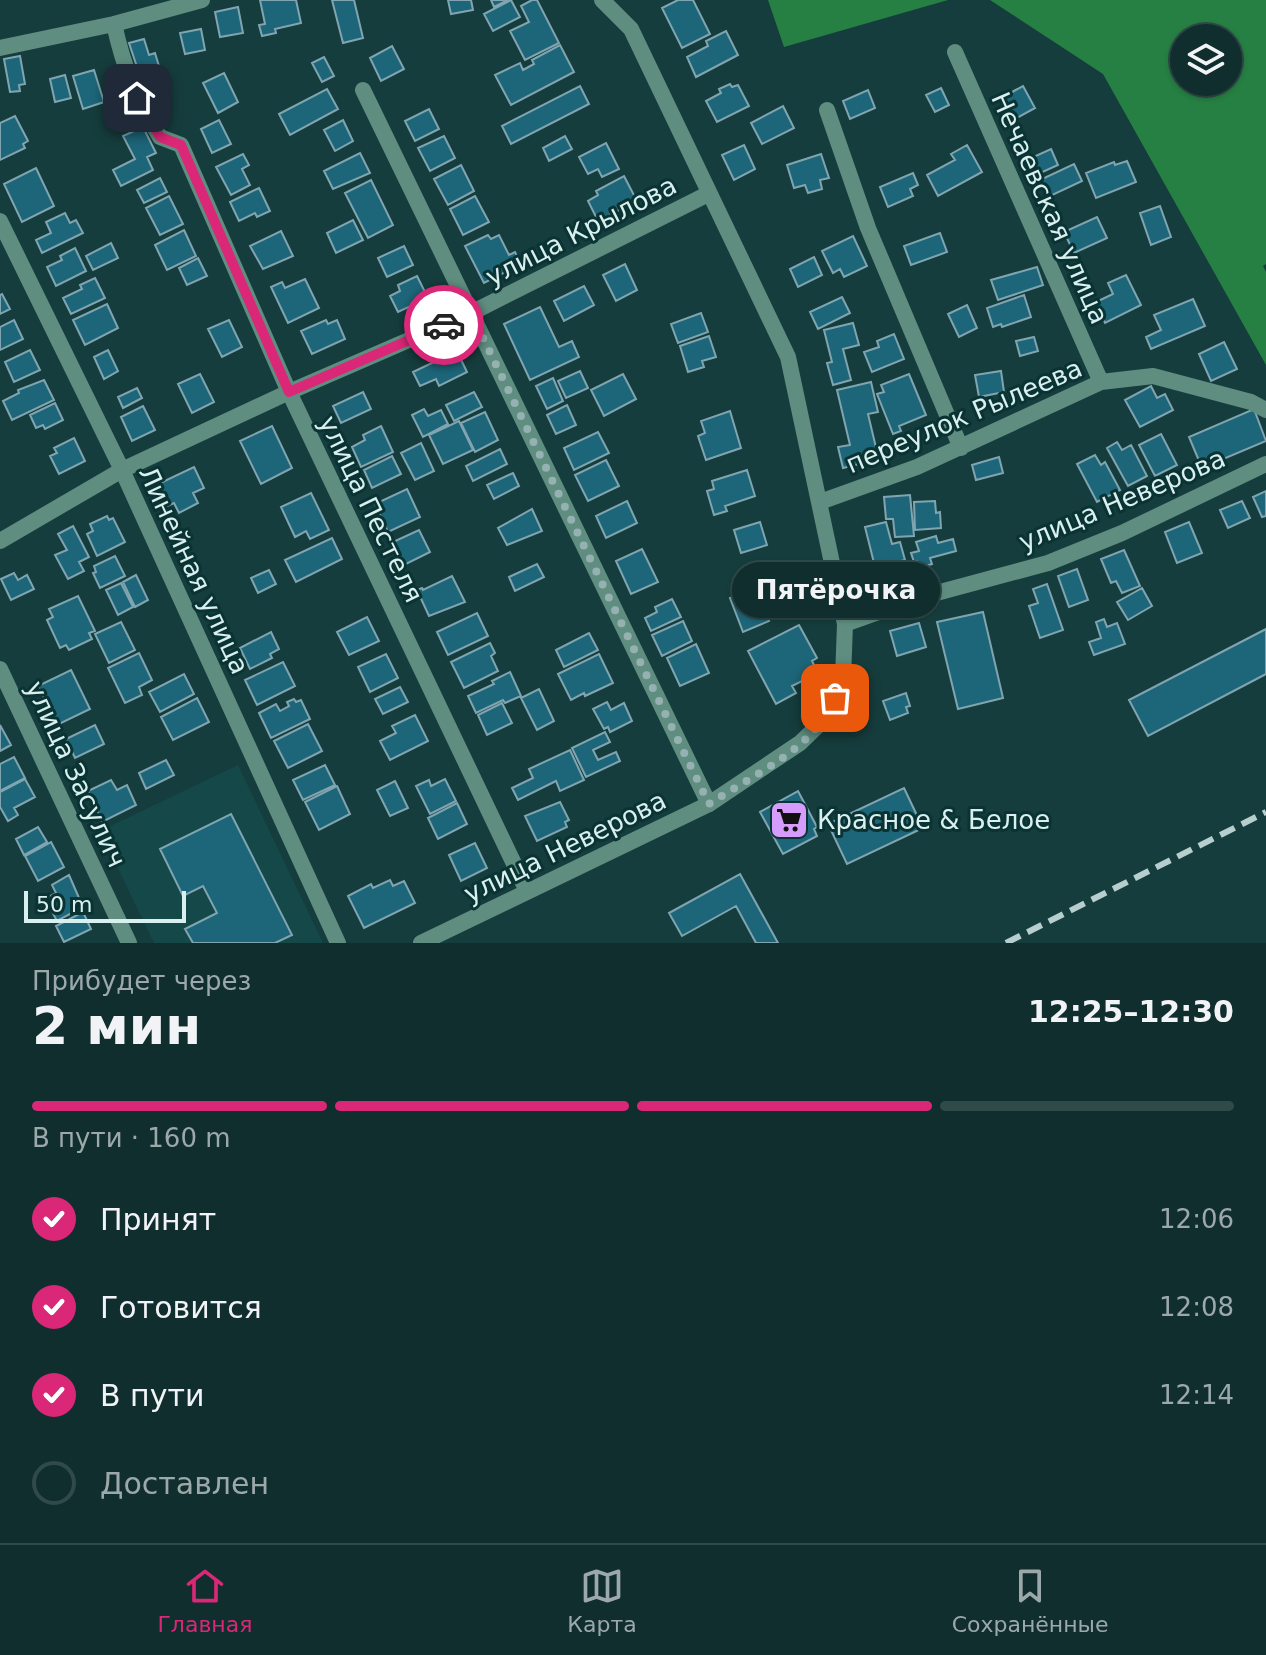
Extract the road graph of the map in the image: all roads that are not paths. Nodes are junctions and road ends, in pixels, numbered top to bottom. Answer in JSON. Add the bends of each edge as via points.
{"nodes":[{"id":1,"x":202,"y":0,"type":"edge"},
{"id":2,"x":602,"y":0,"type":"edge"},
{"id":3,"x":114,"y":24,"type":"junction"},
{"id":4,"x":0,"y":48,"type":"edge"},
{"id":5,"x":955,"y":52,"type":"dead end"},
{"id":6,"x":363,"y":90,"type":"dead end"},
{"id":7,"x":827,"y":110,"type":"dead end"},
{"id":8,"x":708,"y":194,"type":"junction"},
{"id":9,"x":0,"y":221,"type":"edge"},
{"id":10,"x":471,"y":313,"type":"junction"},
{"id":11,"x":1101,"y":382,"type":"junction"},
{"id":12,"x":289,"y":392,"type":"junction"},
{"id":13,"x":1266,"y":410,"type":"edge"},
{"id":14,"x":961,"y":448,"type":"junction"},
{"id":15,"x":1266,"y":464,"type":"edge"},
{"id":16,"x":122,"y":470,"type":"junction"},
{"id":17,"x":820,"y":502,"type":"junction"},
{"id":18,"x":0,"y":541,"type":"edge"},
{"id":19,"x":845,"y":624,"type":"junction"},
{"id":20,"x":0,"y":669,"type":"edge"},
{"id":21,"x":709,"y":804,"type":"junction"},
{"id":22,"x":527,"y":891,"type":"junction"},
{"id":23,"x":129,"y":943,"type":"edge"},
{"id":24,"x":338,"y":943,"type":"edge"},
{"id":25,"x":421,"y":943,"type":"edge"}],
"edges":[{"from":1,"to":3,"type":"street"},
{"from":2,"to":8,"type":"street","via":[[631,29]]},
{"from":3,"to":4,"type":"street"},
{"from":3,"to":12,"type":"street","name":"улица Пестеля","via":[[137,98],[160,137],[181,145]]},
{"from":5,"to":11,"type":"street","name":"Нечаевская улица"},
{"from":6,"to":10,"type":"street"},
{"from":7,"to":14,"type":"street","via":[[868,228]]},
{"from":8,"to":10,"type":"street","name":"улица Крылова"},
{"from":8,"to":17,"type":"street","via":[[788,357]]},
{"from":9,"to":16,"type":"street","name":"Линейная улица"},
{"from":10,"to":12,"type":"street","name":"улица Крылова"},
{"from":10,"to":21,"type":"street"},
{"from":11,"to":13,"type":"street","name":"переулок Рылеева","via":[[1153,376]]},
{"from":11,"to":14,"type":"street","name":"переулок Рылеева"},
{"from":12,"to":16,"type":"street","name":"улица Крылова"},
{"from":12,"to":22,"type":"street","name":"улица Пестеля"},
{"from":14,"to":17,"type":"street","name":"переулок Рылеева"},
{"from":15,"to":19,"type":"street","name":"улица Неверова","via":[[1048,563]]},
{"from":16,"to":18,"type":"street","name":"улица Крылова"},
{"from":16,"to":24,"type":"street","name":"Линейная улица"},
{"from":17,"to":19,"type":"street"},
{"from":19,"to":21,"type":"street","name":"улица Неверова","via":[[843,678],[827,717],[800,743]]},
{"from":20,"to":23,"type":"street","name":"улица Засулич"},
{"from":21,"to":22,"type":"street","name":"улица Неверова"},
{"from":22,"to":25,"type":"street","name":"улица Неверова"}]}
